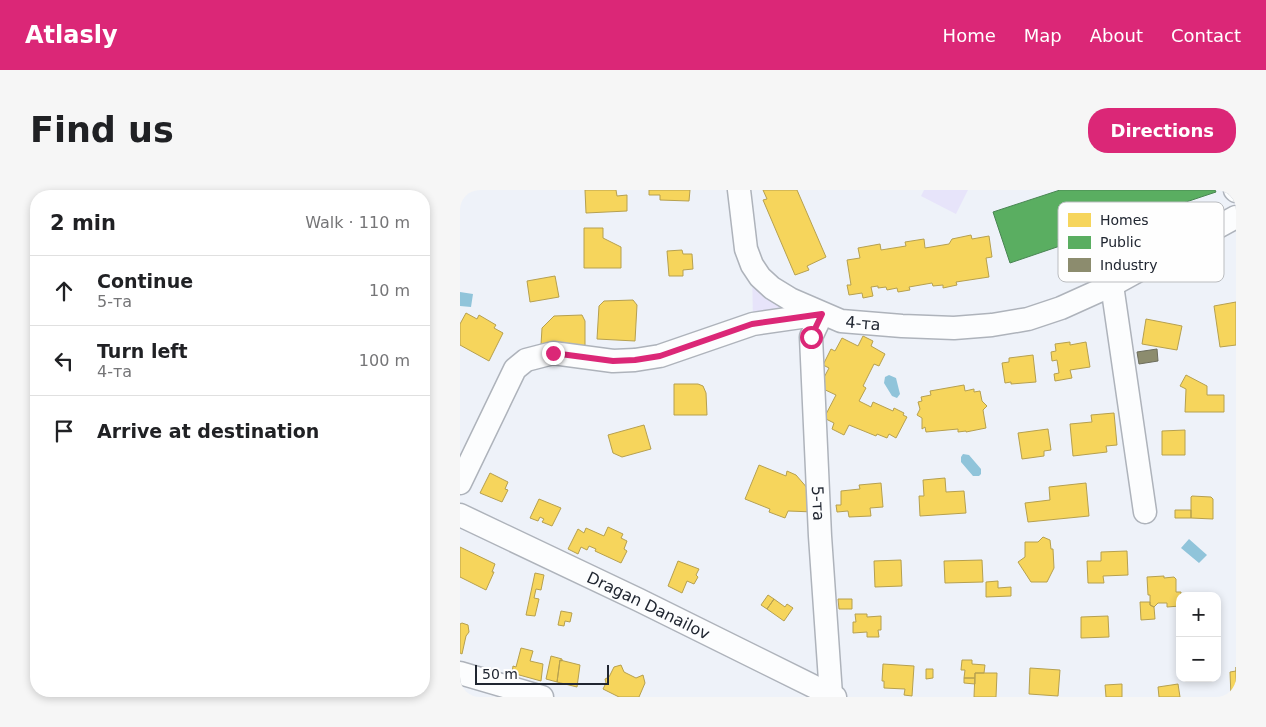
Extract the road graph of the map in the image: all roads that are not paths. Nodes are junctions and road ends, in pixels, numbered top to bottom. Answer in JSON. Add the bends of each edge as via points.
{"nodes":[{"id":1,"x":739,"y":190,"type":"edge"},
{"id":2,"x":1236,"y":217,"type":"edge"},
{"id":3,"x":1224,"y":224,"type":"edge"},
{"id":4,"x":1117,"y":282,"type":"edge"},
{"id":5,"x":1112,"y":285,"type":"junction"},
{"id":6,"x":822,"y":314,"type":"junction"},
{"id":7,"x":460,"y":483,"type":"edge"},
{"id":8,"x":1145,"y":512,"type":"dead end"},
{"id":9,"x":460,"y":515,"type":"edge"},
{"id":10,"x":460,"y":673,"type":"edge"},
{"id":11,"x":833,"y":696,"type":"edge"},
{"id":12,"x":542,"y":697,"type":"edge"}],
"edges":[{"from":1,"to":6,"type":"street","via":[[746,249],[760,277],[790,299]]},
{"from":2,"to":3,"type":"street","name":"4-та"},
{"from":4,"to":5,"type":"street","name":"4-та"},
{"from":5,"to":6,"type":"street","name":"4-та","via":[[1053,311],[992,325],[954,328],[902,326],[841,321]]},
{"from":5,"to":8,"type":"street"},
{"from":6,"to":7,"type":"street","name":"4-та","via":[[752,324],[660,356],[635,360],[613,361],[553,353],[526,360],[515,369]]},
{"from":6,"to":11,"type":"street","name":"5-та","via":[[811,337],[820,536]]},
{"from":9,"to":11,"type":"street","name":"Dragan Danailov"},
{"from":10,"to":12,"type":"street"}]}
